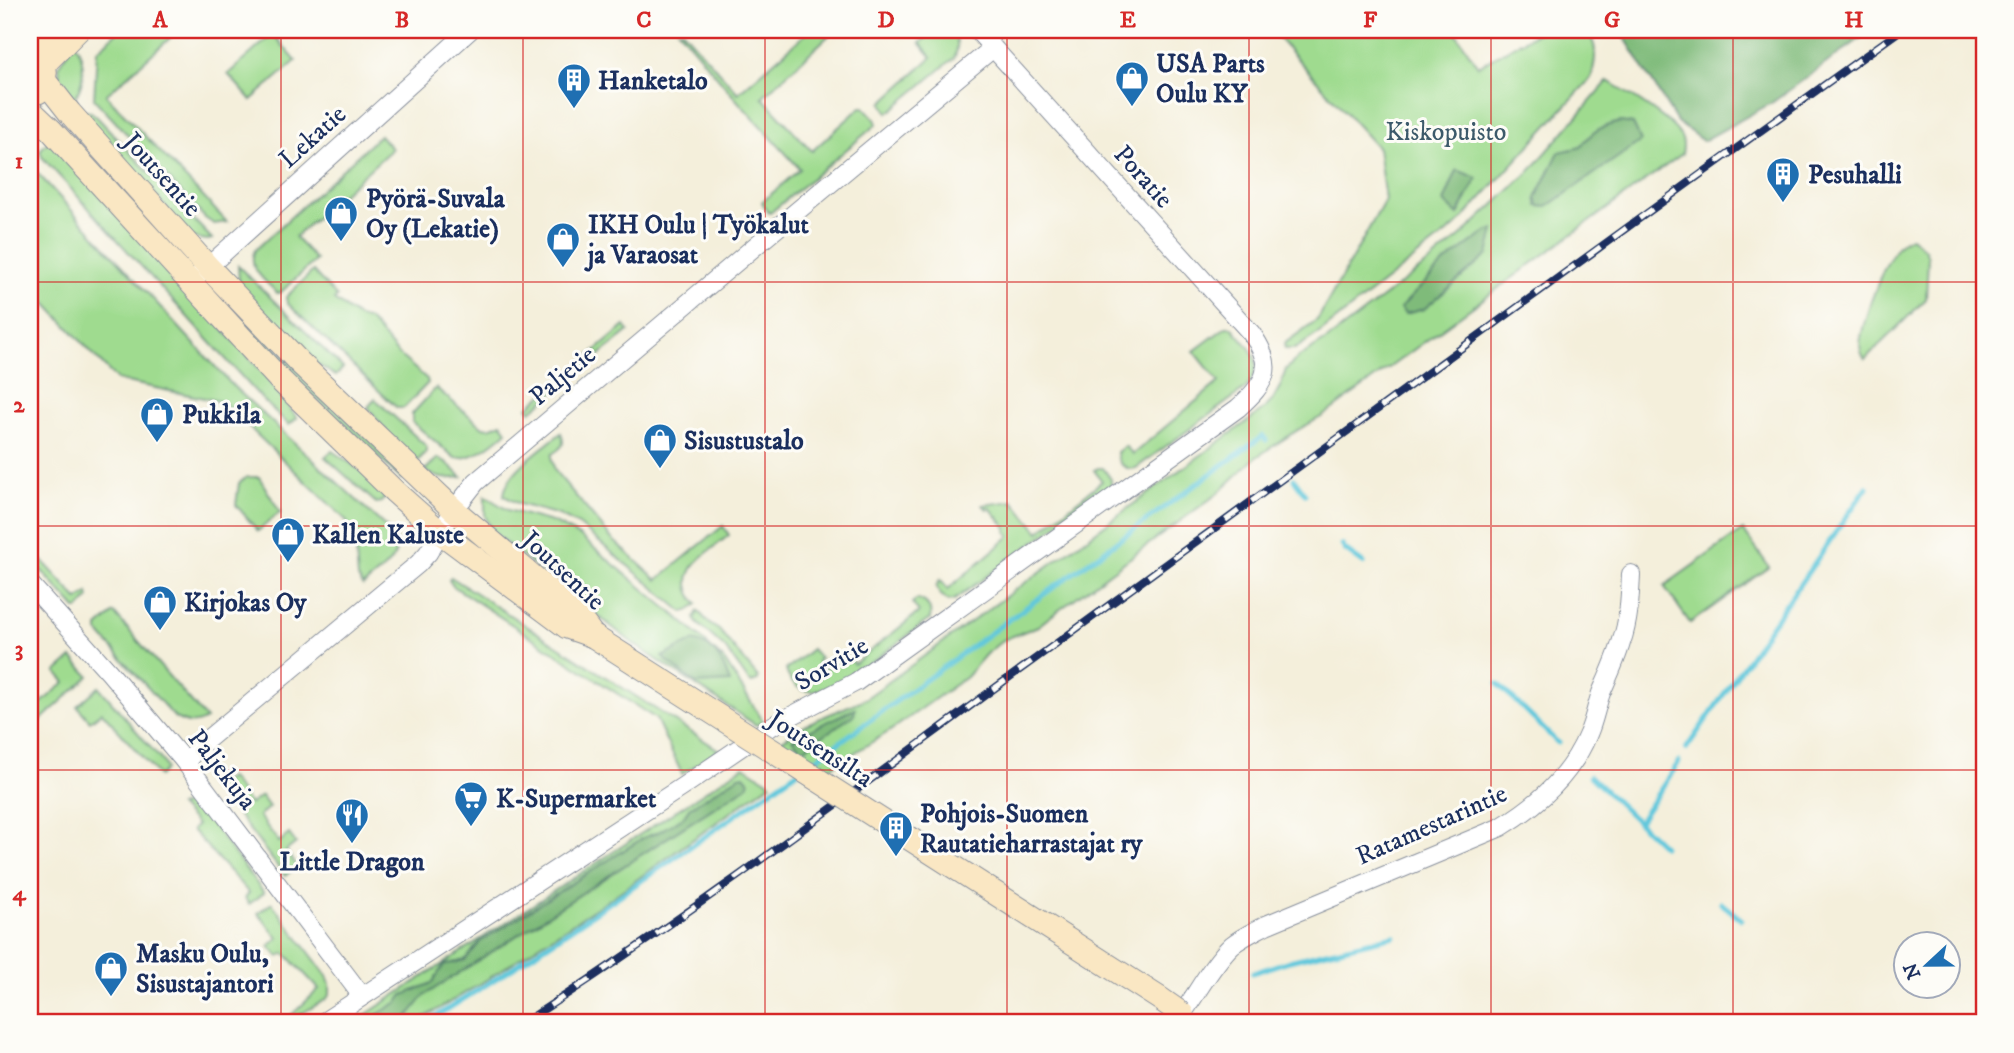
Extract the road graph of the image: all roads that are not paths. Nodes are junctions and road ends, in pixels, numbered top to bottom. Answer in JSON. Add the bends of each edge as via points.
{"nodes":[{"id":1,"x":51,"y":30,"type":"edge"},
{"id":2,"x":78,"y":30,"type":"edge"},
{"id":3,"x":470,"y":30,"type":"edge"},
{"id":4,"x":977,"y":30,"type":"edge"},
{"id":5,"x":30,"y":43,"type":"edge"},
{"id":6,"x":993,"y":48,"type":"junction"},
{"id":7,"x":45,"y":71,"type":"junction"},
{"id":8,"x":30,"y":98,"type":"edge"},
{"id":9,"x":30,"y":110,"type":"edge"},
{"id":10,"x":208,"y":267,"type":"junction"},
{"id":11,"x":191,"y":283,"type":"junction"},
{"id":12,"x":1266,"y":362,"type":"joint"},
{"id":13,"x":454,"y":510,"type":"junction"},
{"id":14,"x":441,"y":533,"type":"junction"},
{"id":15,"x":1631,"y":574,"type":"dead end"},
{"id":16,"x":30,"y":584,"type":"edge"},
{"id":17,"x":593,"y":636,"type":"junction"},
{"id":18,"x":185,"y":762,"type":"junction"},
{"id":19,"x":362,"y":996,"type":"junction"},
{"id":20,"x":1188,"y":1019,"type":"edge"},
{"id":21,"x":322,"y":1023,"type":"edge"}],
"edges":[{"from":1,"to":5,"type":"main road"},
{"from":2,"to":7,"type":"main road"},
{"from":3,"to":10,"type":"street","name":"Lekatie"},
{"from":4,"to":6,"type":"street","name":"Poratie"},
{"from":5,"to":7,"type":"main road","name":"Joutsentie","via":[[40,52]]},
{"from":6,"to":12,"type":"street","name":"Poratie","via":[[1251,333]]},
{"from":6,"to":13,"type":"street","name":"Paljetie","via":[[483,476]]},
{"from":7,"to":8,"type":"main road","via":[[39,90]]},
{"from":7,"to":10,"type":"main road","name":"Joutsentie","via":[[70,113]]},
{"from":9,"to":11,"type":"main road","name":"Joutsentie"},
{"from":10,"to":11,"type":"street","name":"Lekatie"},
{"from":10,"to":13,"type":"main road","name":"Joutsentie","via":[[299,362]]},
{"from":11,"to":14,"type":"main road","name":"Joutsentie","via":[[279,379]]},
{"from":12,"to":19,"type":"street","name":"Sorvitie","via":[[1257,391],[1238,408],[856,682],[772,726]]},
{"from":13,"to":14,"type":"street","name":"Paljetie"},
{"from":13,"to":17,"type":"main road","name":"Joutsentie","via":[[575,612]]},
{"from":14,"to":17,"type":"main road","name":"Joutsentie","via":[[567,627]]},
{"from":14,"to":18,"type":"street","name":"Paljetie","via":[[418,564]]},
{"from":15,"to":20,"type":"street","name":"Ratamestarintie","via":[[1622,642],[1589,732],[1556,785],[1516,818],[1485,834],[1247,935],[1217,963]]},
{"from":16,"to":18,"type":"street","name":"Paljekuja"},
{"from":17,"to":20,"type":"main road","name":"Joutsensilta","bridge":true},
{"from":18,"to":19,"type":"street","name":"Paljekuja"},
{"from":19,"to":21,"type":"street","name":"Sorvitie"}]}
